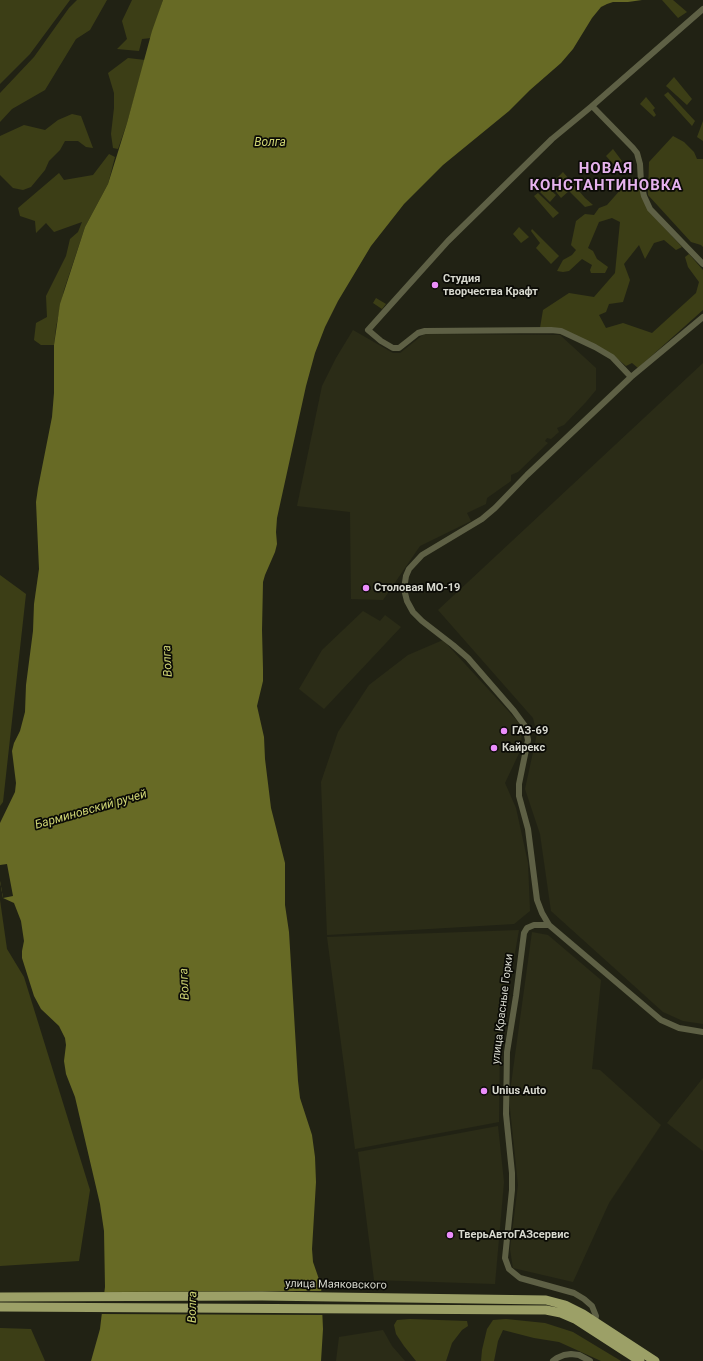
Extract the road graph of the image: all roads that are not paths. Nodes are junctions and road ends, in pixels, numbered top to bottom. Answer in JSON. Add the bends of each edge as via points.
{"nodes":[{"id":1,"x":703,"y":9,"type":"edge"},
{"id":2,"x":592,"y":106,"type":"junction"},
{"id":3,"x":703,"y":264,"type":"edge"},
{"id":4,"x":703,"y":317,"type":"edge"},
{"id":5,"x":631,"y":377,"type":"junction"},
{"id":6,"x":549,"y":925,"type":"junction"},
{"id":7,"x":703,"y":1032,"type":"edge"},
{"id":8,"x":0,"y":1297,"type":"edge"},
{"id":9,"x":0,"y":1307,"type":"edge"},
{"id":10,"x":595,"y":1321,"type":"junction"},
{"id":11,"x":553,"y":1361,"type":"edge"},
{"id":12,"x":590,"y":1361,"type":"edge"},
{"id":13,"x":640,"y":1361,"type":"edge"},
{"id":14,"x":655,"y":1361,"type":"edge"}],
"edges":[{"from":1,"to":2,"type":"street"},
{"from":2,"to":3,"type":"street","via":[[637,153],[641,184],[650,209]]},
{"from":2,"to":5,"type":"street","via":[[552,139],[448,241],[368,330],[393,348],[399,348],[418,333],[425,331],[561,331],[612,357]]},
{"from":4,"to":5,"type":"street"},
{"from":5,"to":6,"type":"street","via":[[495,508],[482,519],[429,550],[412,565],[405,582],[405,595],[413,612],[468,658],[514,711],[526,729],[527,743],[519,796],[528,829],[537,896]]},
{"from":6,"to":7,"type":"street","via":[[661,1020],[679,1028]]},
{"from":6,"to":10,"type":"street","name":"улица Красные Горки","via":[[534,925],[527,928],[524,933],[506,1052],[506,1114],[512,1190],[505,1258],[508,1269],[520,1278],[574,1293],[584,1299],[592,1306]]},
{"from":8,"to":10,"type":"main road","name":"улица Маяковского","via":[[262,1296],[546,1300],[574,1309]]},
{"from":9,"to":13,"type":"main road","via":[[546,1310],[575,1319]]},
{"from":10,"to":14,"type":"main road","name":"улица Маяковского"},
{"from":11,"to":12,"type":"street","via":[[571,1354]]}]}
